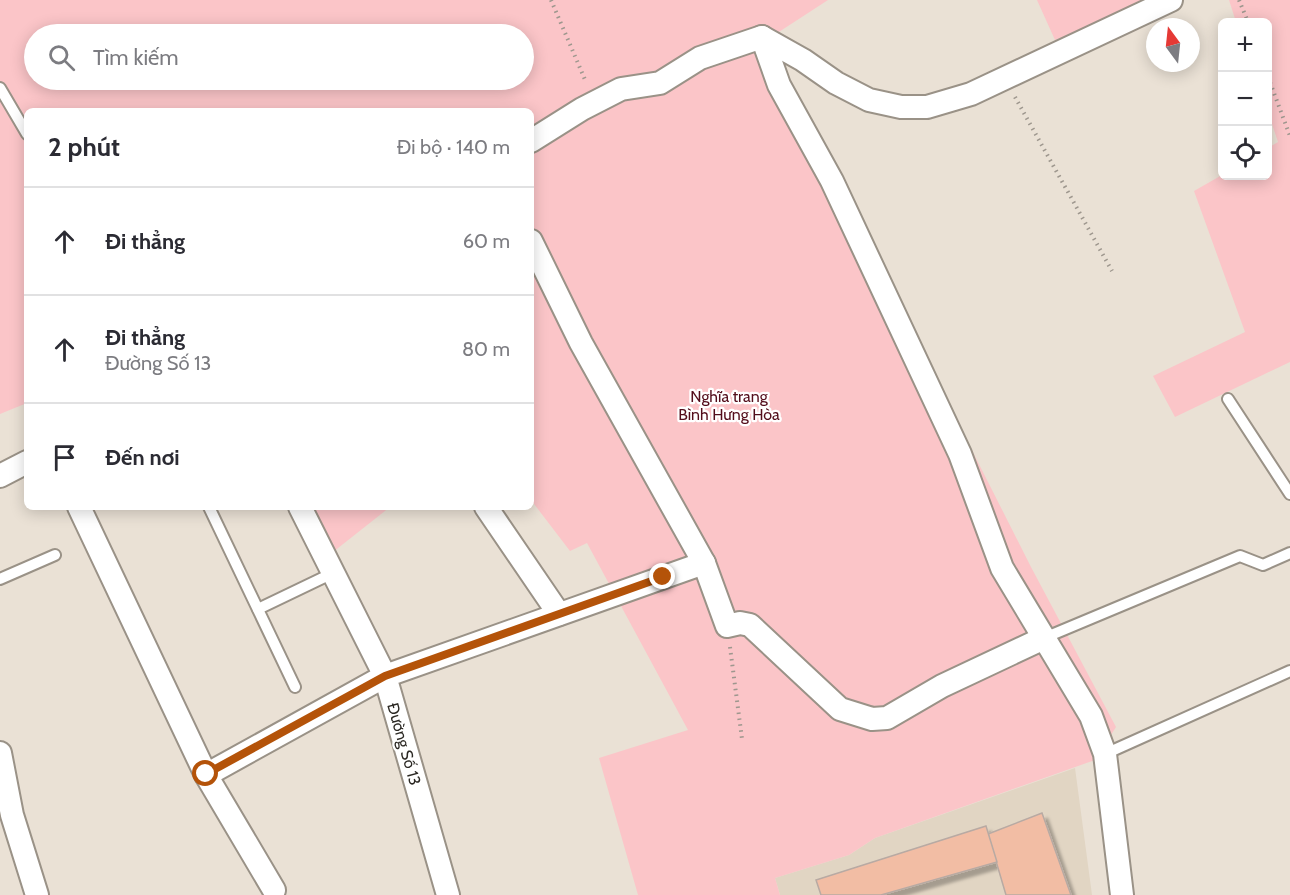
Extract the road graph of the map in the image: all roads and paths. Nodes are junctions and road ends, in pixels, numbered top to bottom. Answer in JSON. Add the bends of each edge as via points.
{"nodes":[{"id":1,"x":551,"y":0,"type":"edge"},
{"id":2,"x":1171,"y":0,"type":"edge"},
{"id":3,"x":1239,"y":0,"type":"edge"},
{"id":4,"x":1246,"y":18,"type":"edge"},
{"id":5,"x":762,"y":37,"type":"junction"},
{"id":6,"x":1004,"y":78,"type":"junction"},
{"id":7,"x":0,"y":88,"type":"edge"},
{"id":8,"x":1272,"y":88,"type":"edge"},
{"id":9,"x":595,"y":102,"type":"junction"},
{"id":10,"x":24,"y":129,"type":"edge"},
{"id":11,"x":1290,"y":136,"type":"edge"},
{"id":12,"x":534,"y":139,"type":"edge"},
{"id":13,"x":534,"y":247,"type":"edge"},
{"id":14,"x":1112,"y":271,"type":"dead end"},
{"id":15,"x":1228,"y":399,"type":"dead end"},
{"id":16,"x":24,"y":464,"type":"edge"},
{"id":17,"x":0,"y":476,"type":"edge"},
{"id":18,"x":1290,"y":494,"type":"edge"},
{"id":19,"x":80,"y":510,"type":"edge"},
{"id":20,"x":210,"y":510,"type":"edge"},
{"id":21,"x":302,"y":510,"type":"edge"},
{"id":22,"x":488,"y":510,"type":"edge"},
{"id":23,"x":1290,"y":553,"type":"edge"},
{"id":24,"x":55,"y":555,"type":"dead end"},
{"id":25,"x":705,"y":563,"type":"junction"},
{"id":26,"x":333,"y":573,"type":"junction"},
{"id":27,"x":0,"y":579,"type":"edge"},
{"id":28,"x":258,"y":609,"type":"junction"},
{"id":29,"x":559,"y":614,"type":"junction"},
{"id":30,"x":727,"y":626,"type":"junction"},
{"id":31,"x":1044,"y":638,"type":"junction"},
{"id":32,"x":1290,"y":671,"type":"edge"},
{"id":33,"x":385,"y":676,"type":"junction"},
{"id":34,"x":295,"y":687,"type":"dead end"},
{"id":35,"x":742,"y":739,"type":"dead end"},
{"id":36,"x":0,"y":753,"type":"edge"},
{"id":37,"x":1105,"y":754,"type":"junction"},
{"id":38,"x":206,"y":774,"type":"junction"},
{"id":39,"x":274,"y":890,"type":"dead end"},
{"id":40,"x":37,"y":895,"type":"edge"},
{"id":41,"x":448,"y":895,"type":"edge"},
{"id":42,"x":1122,"y":895,"type":"edge"}],
"edges":[{"from":1,"to":9,"type":"path"},
{"from":2,"to":6,"type":"street"},
{"from":3,"to":4,"type":"path"},
{"from":5,"to":6,"type":"street","via":[[869,100],[901,107],[949,102]]},
{"from":5,"to":9,"type":"street","via":[[700,58],[660,83],[621,89]]},
{"from":5,"to":31,"type":"street","via":[[779,85],[832,181],[960,454],[1002,568]]},
{"from":6,"to":14,"type":"path"},
{"from":7,"to":10,"type":"lane"},
{"from":8,"to":11,"type":"path"},
{"from":9,"to":12,"type":"street"},
{"from":13,"to":25,"type":"street","via":[[581,343]]},
{"from":15,"to":18,"type":"lane"},
{"from":16,"to":17,"type":"street"},
{"from":19,"to":38,"type":"street"},
{"from":20,"to":28,"type":"lane"},
{"from":21,"to":26,"type":"street","name":"Đường Số 13"},
{"from":22,"to":29,"type":"street"},
{"from":23,"to":31,"type":"lane","via":[[1263,565],[1240,556]]},
{"from":24,"to":27,"type":"lane"},
{"from":25,"to":29,"type":"street"},
{"from":25,"to":30,"type":"street"},
{"from":26,"to":28,"type":"lane"},
{"from":26,"to":33,"type":"street","name":"Đường Số 13"},
{"from":28,"to":34,"type":"lane"},
{"from":29,"to":33,"type":"street"},
{"from":30,"to":31,"type":"street","via":[[740,622],[750,625],[840,709],[872,719],[886,718],[942,686]]},
{"from":30,"to":35,"type":"path"},
{"from":31,"to":37,"type":"street","via":[[1091,716]]},
{"from":32,"to":37,"type":"lane"},
{"from":33,"to":38,"type":"street"},
{"from":33,"to":41,"type":"street","name":"Đường Số 13"},
{"from":36,"to":40,"type":"street","via":[[12,815]]},
{"from":37,"to":42,"type":"street"},
{"from":38,"to":39,"type":"street"}]}
